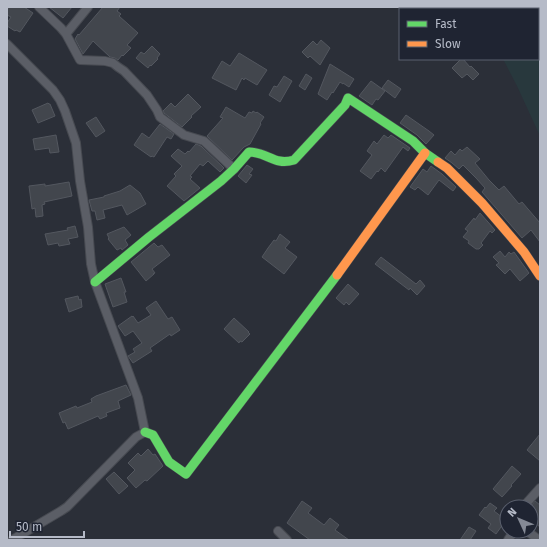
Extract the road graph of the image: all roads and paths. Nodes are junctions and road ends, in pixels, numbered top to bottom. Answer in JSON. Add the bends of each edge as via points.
{"nodes":[{"id":1,"x":39,"y":7,"type":"edge"},
{"id":2,"x":88,"y":7,"type":"edge"},
{"id":3,"x":66,"y":34,"type":"junction"},
{"id":4,"x":7,"y":44,"type":"edge"},
{"id":5,"x":425,"y":153,"type":"junction"},
{"id":6,"x":234,"y":169,"type":"junction"},
{"id":7,"x":540,"y":276,"type":"edge"},
{"id":8,"x":95,"y":282,"type":"junction"},
{"id":9,"x":145,"y":432,"type":"junction"},
{"id":10,"x":540,"y":488,"type":"edge"},
{"id":11,"x":537,"y":497,"type":"edge"},
{"id":12,"x":278,"y":531,"type":"dead end"},
{"id":13,"x":12,"y":540,"type":"edge"},
{"id":14,"x":287,"y":540,"type":"edge"}],
"edges":[{"from":1,"to":3,"type":"street"},
{"from":2,"to":3,"type":"street"},
{"from":3,"to":6,"type":"street","via":[[80,60],[113,63],[147,95],[160,117],[184,135],[204,141]]},
{"from":4,"to":8,"type":"street","via":[[53,90],[66,111],[76,143]]},
{"from":5,"to":6,"type":"street","via":[[413,141],[348,98],[345,105],[294,160],[288,163],[279,162],[259,153],[249,152]]},
{"from":5,"to":7,"type":"street","via":[[447,168],[482,203],[524,252]]},
{"from":5,"to":9,"type":"street","via":[[286,344],[186,474],[169,462],[153,435]]},
{"from":6,"to":8,"type":"street"},
{"from":8,"to":9,"type":"street","via":[[138,398]]},
{"from":9,"to":13,"type":"street","via":[[136,437],[68,507]]},
{"from":10,"to":11,"type":"street"},
{"from":12,"to":14,"type":"street"}]}
